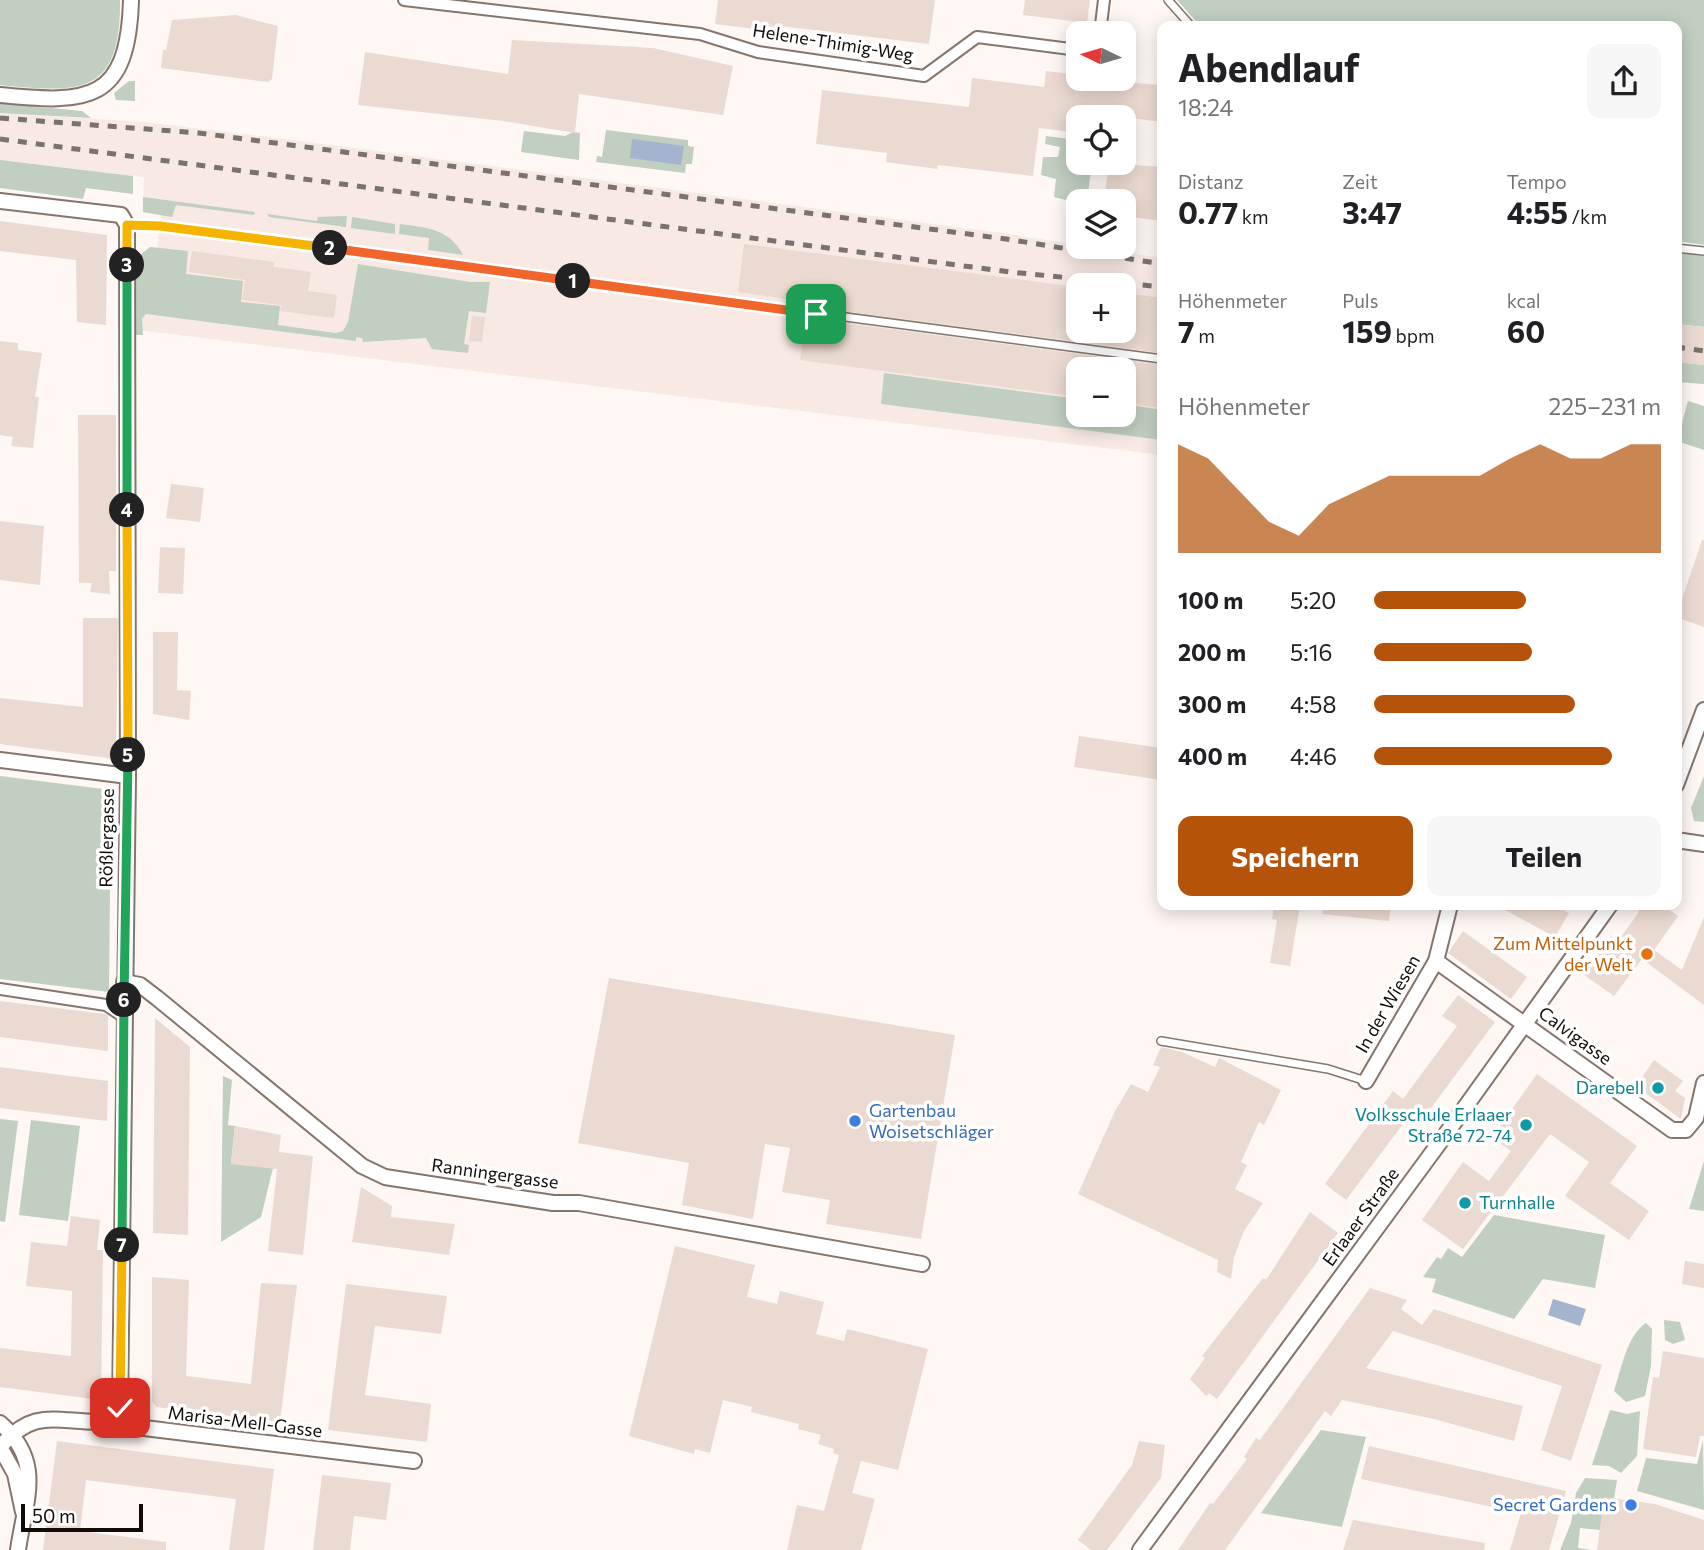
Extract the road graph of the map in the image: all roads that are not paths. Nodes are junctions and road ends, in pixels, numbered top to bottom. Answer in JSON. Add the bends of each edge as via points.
{"nodes":[{"id":1,"x":131,"y":0,"type":"edge"},
{"id":2,"x":404,"y":0,"type":"edge"},
{"id":3,"x":1104,"y":0,"type":"edge"},
{"id":4,"x":1168,"y":0,"type":"edge"},
{"id":5,"x":1101,"y":21,"type":"edge"},
{"id":6,"x":1187,"y":21,"type":"edge"},
{"id":7,"x":1066,"y":48,"type":"edge"},
{"id":8,"x":0,"y":95,"type":"edge"},
{"id":9,"x":0,"y":201,"type":"edge"},
{"id":10,"x":124,"y":220,"type":"junction"},
{"id":11,"x":1682,"y":248,"type":"edge"},
{"id":12,"x":1704,"y":251,"type":"edge"},
{"id":13,"x":1157,"y":358,"type":"edge"},
{"id":14,"x":1704,"y":710,"type":"edge"},
{"id":15,"x":0,"y":760,"type":"edge"},
{"id":16,"x":1682,"y":769,"type":"edge"},
{"id":17,"x":128,"y":776,"type":"junction"},
{"id":18,"x":1682,"y":841,"type":"edge"},
{"id":19,"x":1704,"y":844,"type":"edge"},
{"id":20,"x":1449,"y":910,"type":"edge"},
{"id":21,"x":1606,"y":910,"type":"edge"},
{"id":22,"x":1436,"y":961,"type":"junction"},
{"id":23,"x":124,"y":982,"type":"junction"},
{"id":24,"x":0,"y":989,"type":"edge"},
{"id":25,"x":124,"y":1017,"type":"junction"},
{"id":26,"x":1525,"y":1023,"type":"junction"},
{"id":27,"x":1161,"y":1041,"type":"dead end"},
{"id":28,"x":1366,"y":1081,"type":"joint"},
{"id":29,"x":1704,"y":1083,"type":"edge"},
{"id":30,"x":922,"y":1264,"type":"dead end"},
{"id":31,"x":112,"y":1419,"type":"junction"},
{"id":32,"x":0,"y":1423,"type":"edge"},
{"id":33,"x":11,"y":1434,"type":"junction"},
{"id":34,"x":0,"y":1447,"type":"edge"},
{"id":35,"x":414,"y":1461,"type":"dead end"},
{"id":36,"x":23,"y":1512,"type":"junction"},
{"id":37,"x":18,"y":1550,"type":"edge"},
{"id":38,"x":1140,"y":1550,"type":"edge"}],
"edges":[{"from":1,"to":8,"type":"street","via":[[130,34],[120,69],[108,83],[63,100]]},
{"from":2,"to":7,"type":"street","name":"Helene-Thimig-Weg","via":[[700,34],[758,52],[924,76],[977,37]]},
{"from":3,"to":5,"type":"street"},
{"from":4,"to":6,"type":"lane"},
{"from":9,"to":10,"type":"street"},
{"from":10,"to":13,"type":"lane"},
{"from":10,"to":17,"type":"street","name":"Rößlergasse"},
{"from":11,"to":12,"type":"lane"},
{"from":14,"to":16,"type":"street"},
{"from":15,"to":17,"type":"street"},
{"from":17,"to":23,"type":"street","name":"Rößlergasse"},
{"from":18,"to":19,"type":"street"},
{"from":20,"to":22,"type":"street","name":"In der Wiesen"},
{"from":21,"to":26,"type":"street","name":"Erlaaer Straße"},
{"from":22,"to":26,"type":"street","name":"Calvigasse"},
{"from":22,"to":28,"type":"street","name":"In der Wiesen"},
{"from":23,"to":25,"type":"street","name":"Rößlergasse"},
{"from":23,"to":30,"type":"street","name":"Ranningergasse","via":[[140,985],[362,1166],[385,1177],[579,1203]]},
{"from":24,"to":25,"type":"street","via":[[106,1004]]},
{"from":25,"to":31,"type":"street","name":"Rößlergasse","via":[[120,1408]]},
{"from":26,"to":29,"type":"street","name":"Calvigasse","via":[[1672,1130],[1686,1130],[1696,1118]]},
{"from":26,"to":38,"type":"street","name":"Erlaaer Straße"},
{"from":27,"to":28,"type":"lane","via":[[1328,1069]]},
{"from":31,"to":33,"type":"street","name":"Marisa-Mell-Gasse","via":[[99,1423],[50,1417]]},
{"from":31,"to":35,"type":"street","name":"Marisa-Mell-Gasse","via":[[128,1426]]},
{"from":32,"to":33,"type":"street"},
{"from":33,"to":34,"type":"street","name":"Marisa-Mell-Gasse"},
{"from":33,"to":36,"type":"street","via":[[23,1450],[29,1470]]},
{"from":34,"to":36,"type":"street","via":[[15,1474]]},
{"from":36,"to":37,"type":"street"}]}
